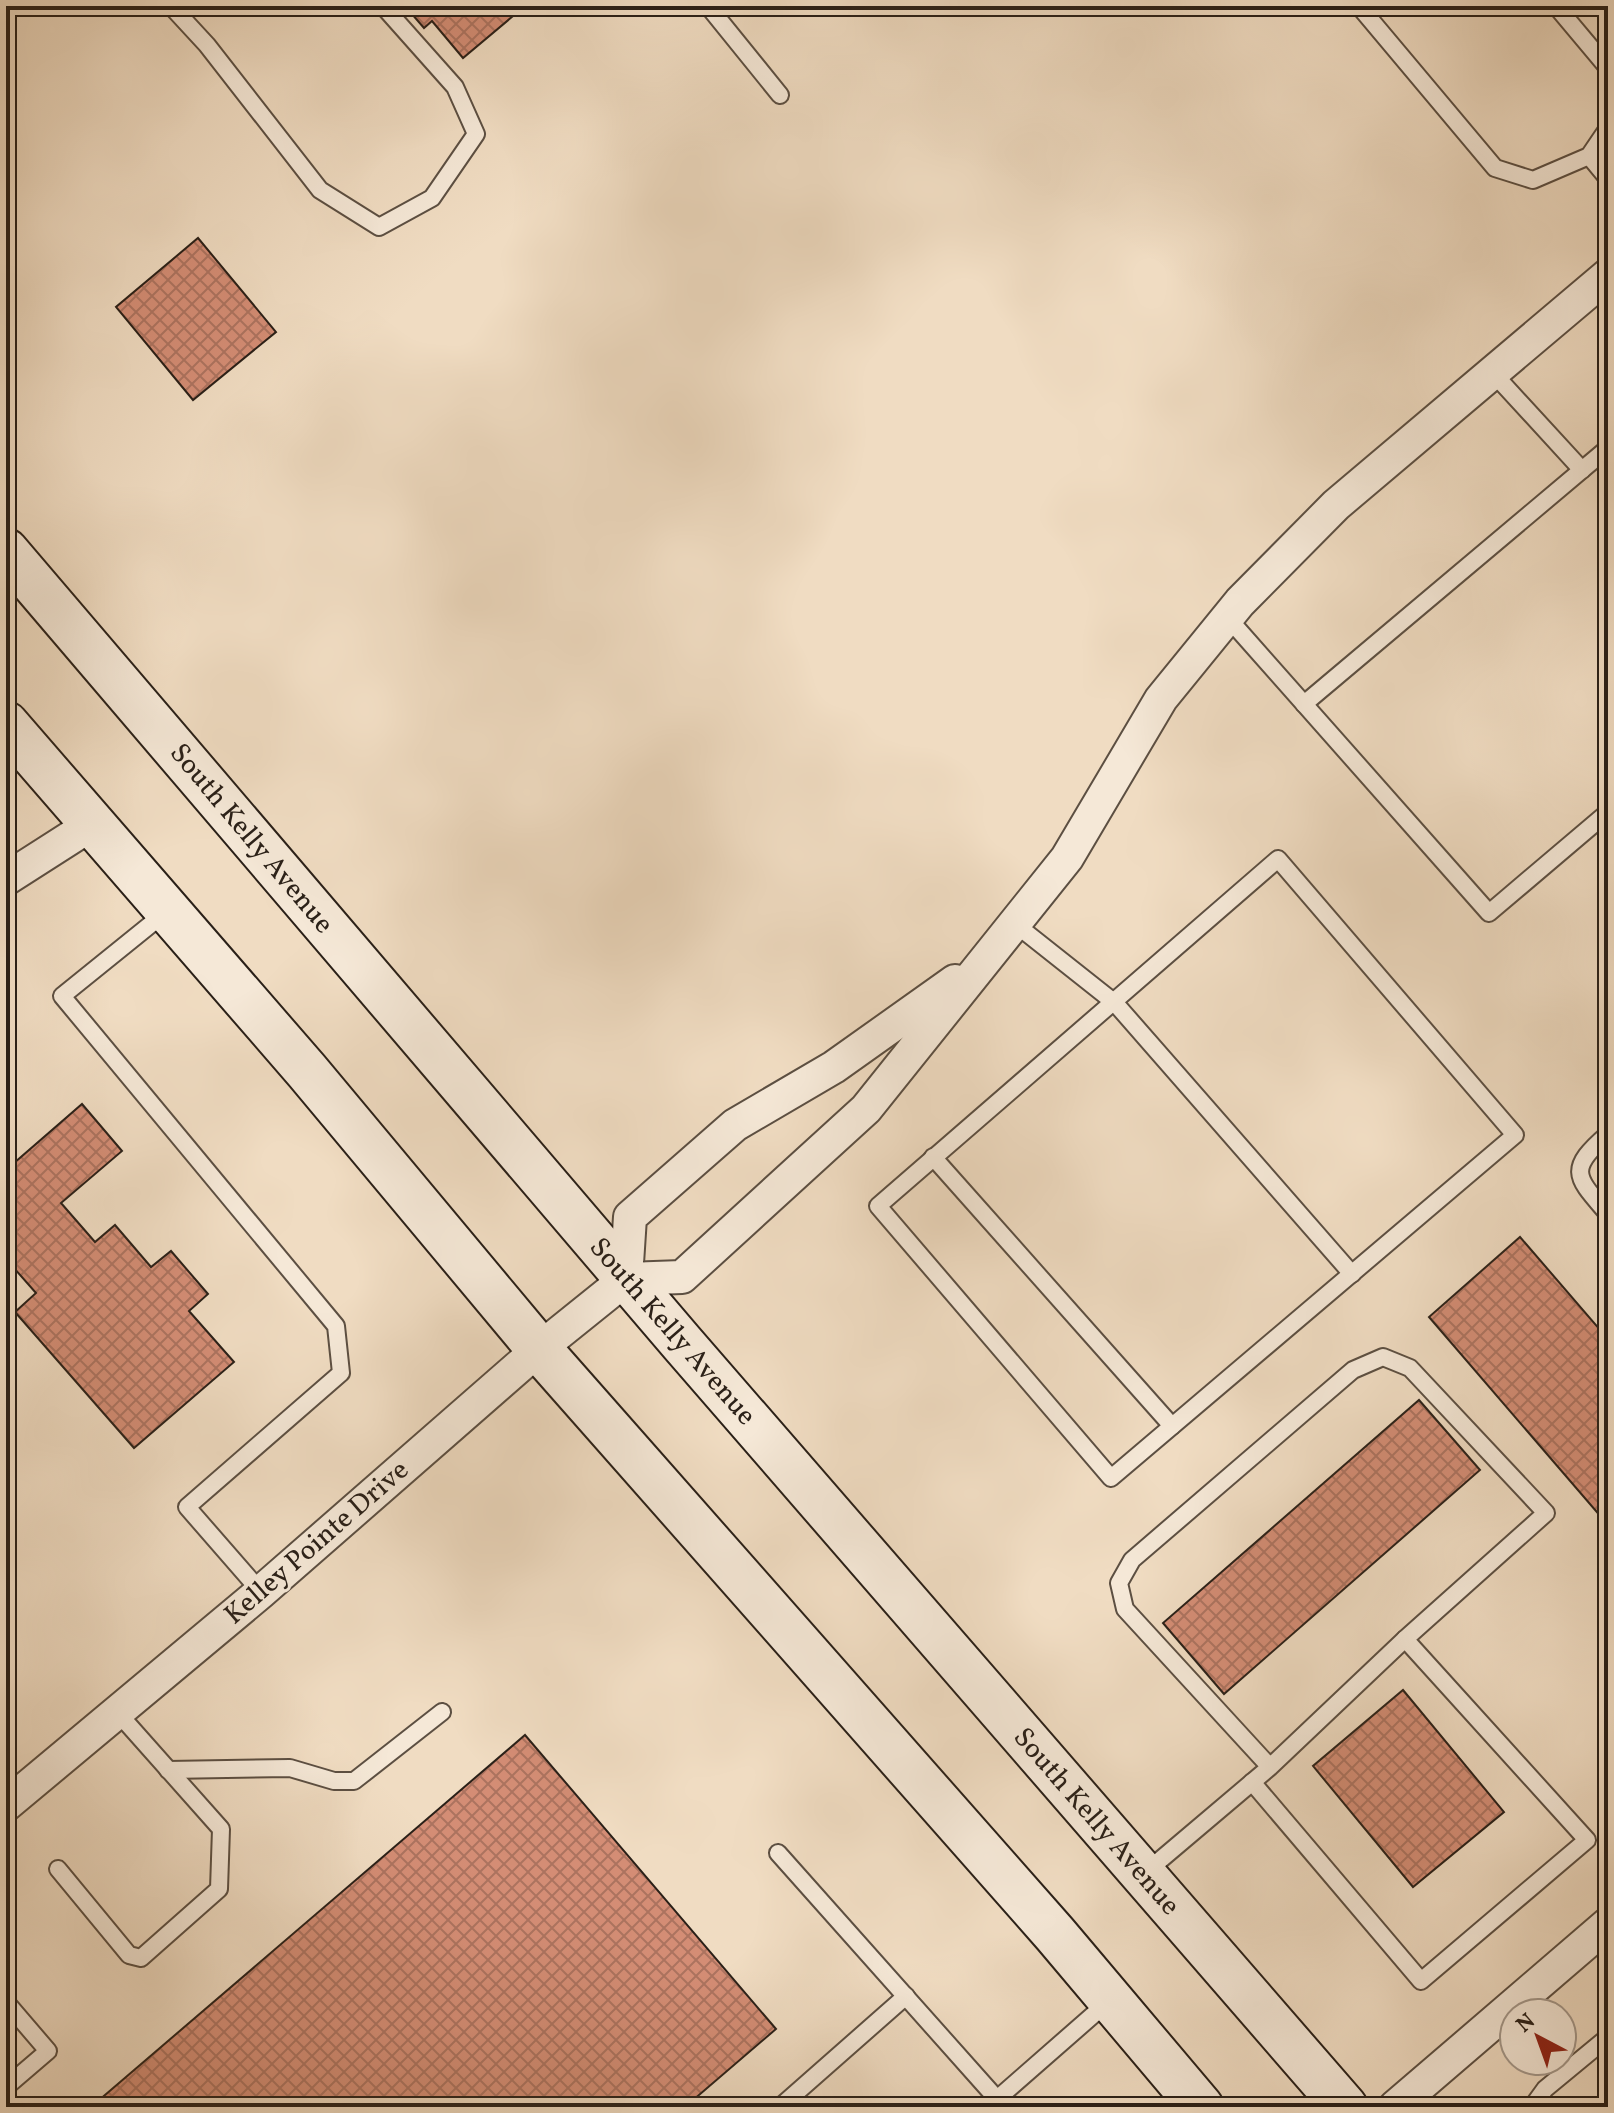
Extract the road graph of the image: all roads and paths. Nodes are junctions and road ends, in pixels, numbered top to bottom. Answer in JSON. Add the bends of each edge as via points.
{"nodes":[{"id":1,"x":171,"y":6,"type":"edge"},
{"id":2,"x":383,"y":6,"type":"edge"},
{"id":3,"x":708,"y":6,"type":"edge"},
{"id":4,"x":1359,"y":6,"type":"edge"},
{"id":5,"x":1556,"y":6,"type":"edge"},
{"id":6,"x":1608,"y":68,"type":"edge"},
{"id":7,"x":780,"y":95,"type":"dead end"},
{"id":8,"x":1608,"y":128,"type":"edge"},
{"id":9,"x":1589,"y":156,"type":"junction"},
{"id":10,"x":1608,"y":179,"type":"edge"},
{"id":11,"x":1608,"y":275,"type":"edge"},
{"id":12,"x":1493,"y":373,"type":"junction"},
{"id":13,"x":1608,"y":448,"type":"edge"},
{"id":14,"x":1582,"y":470,"type":"junction"},
{"id":15,"x":6,"y":551,"type":"edge"},
{"id":16,"x":1228,"y":618,"type":"junction"},
{"id":17,"x":1304,"y":704,"type":"junction"},
{"id":18,"x":6,"y":724,"type":"edge"},
{"id":19,"x":1608,"y":812,"type":"edge"},
{"id":20,"x":92,"y":824,"type":"junction"},
{"id":21,"x":6,"y":879,"type":"edge"},
{"id":22,"x":168,"y":911,"type":"junction"},
{"id":23,"x":1014,"y":923,"type":"junction"},
{"id":24,"x":990,"y":957,"type":"junction"},
{"id":25,"x":1115,"y":1003,"type":"junction"},
{"id":26,"x":1608,"y":1134,"type":"edge"},
{"id":27,"x":933,"y":1157,"type":"junction"},
{"id":28,"x":1608,"y":1214,"type":"edge"},
{"id":29,"x":1352,"y":1274,"type":"junction"},
{"id":30,"x":626,"y":1279,"type":"junction"},
{"id":31,"x":539,"y":1349,"type":"junction"},
{"id":32,"x":1172,"y":1426,"type":"junction"},
{"id":33,"x":261,"y":1592,"type":"junction"},
{"id":34,"x":1405,"y":1639,"type":"junction"},
{"id":35,"x":442,"y":1712,"type":"dead end"},
{"id":36,"x":118,"y":1713,"type":"junction"},
{"id":37,"x":1270,"y":1767,"type":"junction"},
{"id":38,"x":168,"y":1770,"type":"junction"},
{"id":39,"x":1252,"y":1782,"type":"junction"},
{"id":40,"x":6,"y":1805,"type":"edge"},
{"id":41,"x":778,"y":1853,"type":"dead end"},
{"id":42,"x":58,"y":1869,"type":"dead end"},
{"id":43,"x":1142,"y":1876,"type":"junction"},
{"id":44,"x":1606,"y":1929,"type":"edge"},
{"id":45,"x":906,"y":1996,"type":"junction"},
{"id":46,"x":1110,"y":2000,"type":"junction"},
{"id":47,"x":6,"y":2002,"type":"edge"},
{"id":48,"x":1608,"y":2037,"type":"edge"},
{"id":49,"x":6,"y":2087,"type":"edge"},
{"id":50,"x":993,"y":2103,"type":"edge"},
{"id":51,"x":780,"y":2107,"type":"edge"},
{"id":52,"x":1201,"y":2107,"type":"edge"},
{"id":53,"x":1345,"y":2107,"type":"edge"},
{"id":54,"x":1395,"y":2107,"type":"edge"},
{"id":55,"x":1532,"y":2107,"type":"edge"}],
"edges":[{"from":1,"to":2,"type":"lane","via":[[320,190],[379,227],[432,198],[476,134],[455,87]]},
{"from":3,"to":7,"type":"lane"},
{"from":4,"to":9,"type":"lane","via":[[1495,168],[1533,180]]},
{"from":5,"to":6,"type":"lane"},
{"from":8,"to":9,"type":"lane"},
{"from":9,"to":10,"type":"lane"},
{"from":11,"to":12,"type":"street"},
{"from":12,"to":14,"type":"lane"},
{"from":12,"to":16,"type":"street","via":[[1336,505]]},
{"from":13,"to":14,"type":"lane"},
{"from":14,"to":17,"type":"lane"},
{"from":15,"to":30,"type":"main road","name":"South Kelly Avenue"},
{"from":16,"to":17,"type":"lane"},
{"from":16,"to":23,"type":"street","via":[[1161,699],[1067,858]]},
{"from":17,"to":19,"type":"lane","via":[[1489,913]]},
{"from":18,"to":20,"type":"main road"},
{"from":20,"to":21,"type":"street"},
{"from":20,"to":22,"type":"main road"},
{"from":22,"to":31,"type":"main road"},
{"from":22,"to":33,"type":"lane","via":[[62,996],[336,1326],[341,1373],[187,1507]]},
{"from":23,"to":24,"type":"street"},
{"from":23,"to":25,"type":"lane"},
{"from":24,"to":30,"type":"street","via":[[866,1109],[682,1277]]},
{"from":24,"to":30,"type":"street","via":[[834,1067],[735,1125],[630,1217]]},
{"from":25,"to":27,"type":"lane"},
{"from":25,"to":29,"type":"lane"},
{"from":25,"to":29,"type":"lane","via":[[1278,859],[1515,1135]]},
{"from":26,"to":28,"type":"lane","via":[[1580,1168],[1582,1183]]},
{"from":27,"to":32,"type":"lane"},
{"from":27,"to":32,"type":"lane","via":[[878,1206],[1111,1478]]},
{"from":29,"to":32,"type":"lane"},
{"from":30,"to":31,"type":"street","name":"Kelley Pointe Drive"},
{"from":30,"to":43,"type":"main road","name":"South Kelly Avenue"},
{"from":31,"to":33,"type":"street","name":"Kelley Pointe Drive"},
{"from":31,"to":46,"type":"main road"},
{"from":33,"to":36,"type":"street","name":"Kelley Pointe Drive"},
{"from":34,"to":37,"type":"lane"},
{"from":34,"to":37,"type":"lane","via":[[1546,1513],[1410,1368],[1383,1357],[1353,1370],[1132,1560],[1119,1583],[1125,1609]]},
{"from":34,"to":39,"type":"lane","via":[[1587,1840],[1421,1981]]},
{"from":35,"to":38,"type":"lane","via":[[354,1781],[290,1768]]},
{"from":36,"to":38,"type":"lane"},
{"from":36,"to":40,"type":"street","name":"Kelley Pointe Drive"},
{"from":37,"to":39,"type":"lane"},
{"from":38,"to":42,"type":"lane","via":[[221,1829],[219,1889],[141,1958],[129,1955]]},
{"from":39,"to":43,"type":"lane"},
{"from":41,"to":45,"type":"lane"},
{"from":43,"to":53,"type":"main road","name":"South Kelly Avenue"},
{"from":44,"to":54,"type":"street"},
{"from":45,"to":50,"type":"lane"},
{"from":45,"to":51,"type":"lane"},
{"from":46,"to":50,"type":"lane"},
{"from":46,"to":52,"type":"main road"},
{"from":47,"to":49,"type":"lane","via":[[48,2051]]},
{"from":48,"to":55,"type":"lane","via":[[1545,2089]]}]}
